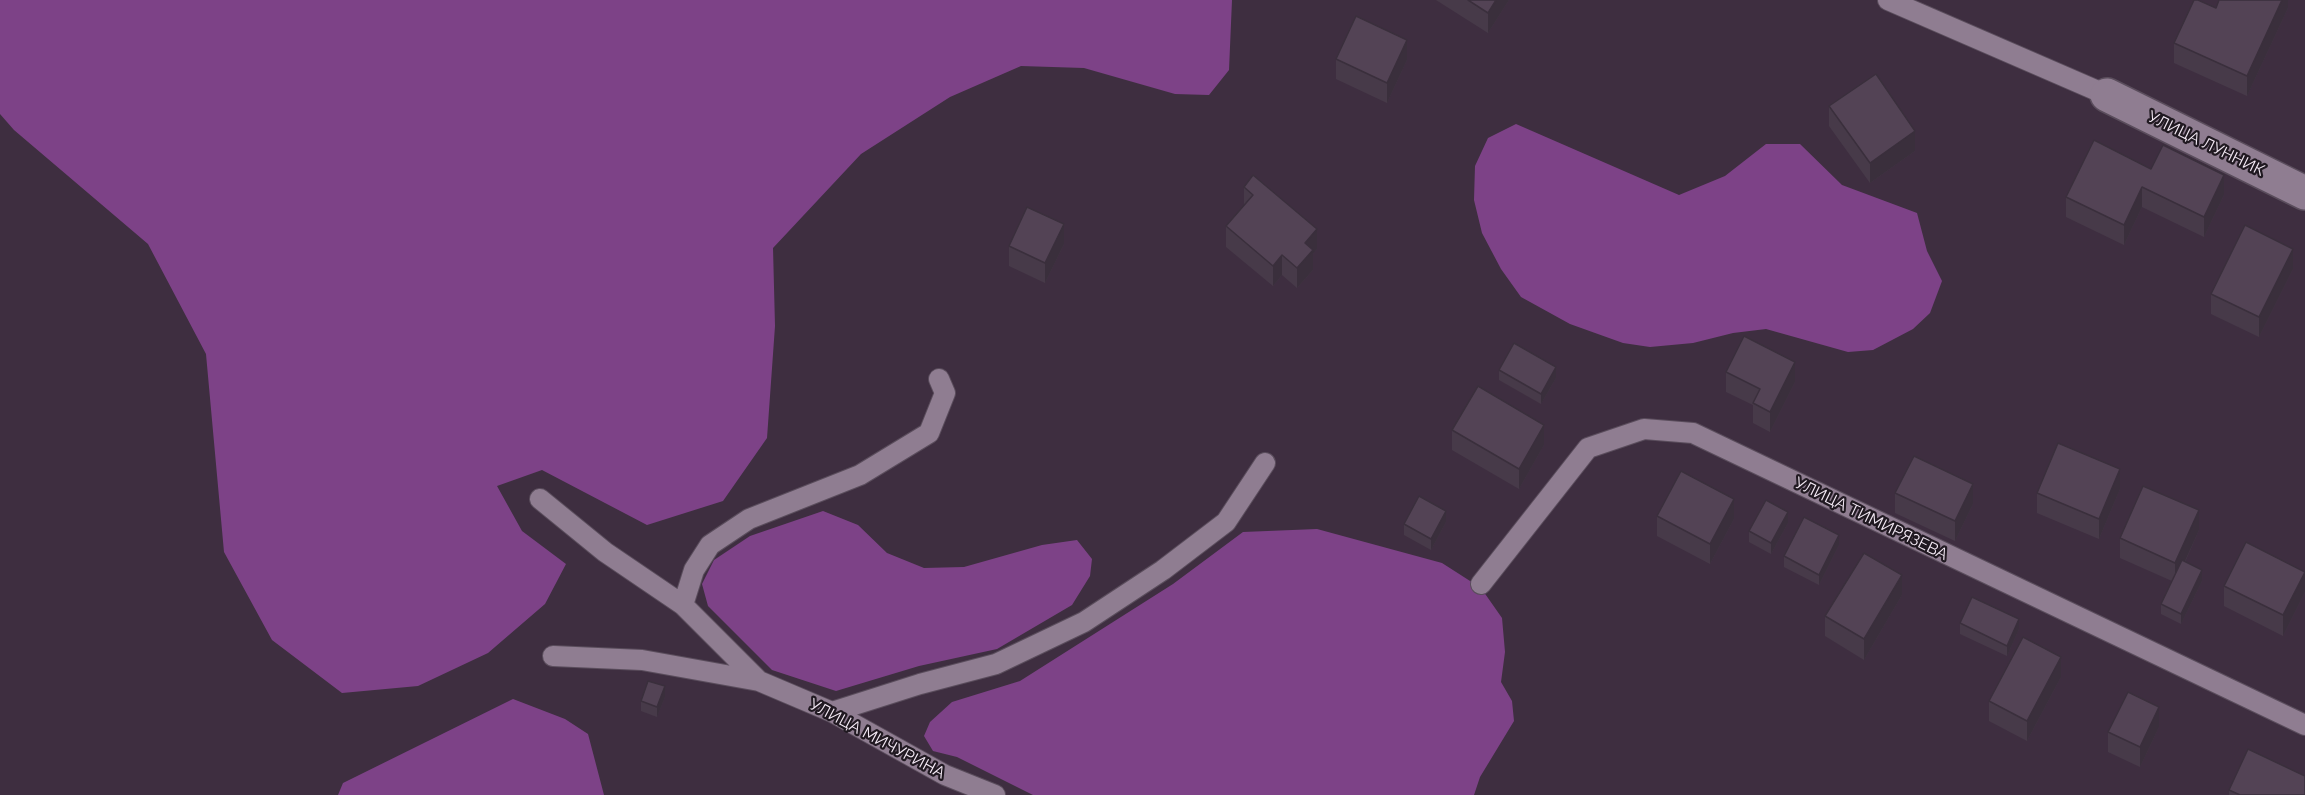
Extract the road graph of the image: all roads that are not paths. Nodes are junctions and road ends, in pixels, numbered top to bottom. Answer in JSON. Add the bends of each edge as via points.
{"nodes":[{"id":1,"x":1888,"y":0,"type":"edge"},
{"id":2,"x":2107,"y":95,"type":"joint"},
{"id":3,"x":2305,"y":193,"type":"edge"},
{"id":4,"x":939,"y":380,"type":"dead end"},
{"id":5,"x":1265,"y":463,"type":"dead end"},
{"id":6,"x":540,"y":499,"type":"dead end"},
{"id":7,"x":1481,"y":584,"type":"dead end"},
{"id":8,"x":683,"y":605,"type":"junction"},
{"id":9,"x":553,"y":656,"type":"dead end"},
{"id":10,"x":759,"y":681,"type":"junction"},
{"id":11,"x":832,"y":712,"type":"junction"},
{"id":12,"x":2305,"y":725,"type":"edge"},
{"id":13,"x":995,"y":795,"type":"edge"}],
"edges":[{"from":1,"to":2,"type":"lane"},
{"from":2,"to":3,"type":"street","name":"УЛИЦА ЛУННИК"},
{"from":4,"to":8,"type":"lane","via":[[945,393],[929,433],[860,475],[749,519],[710,545],[693,570]]},
{"from":5,"to":11,"type":"lane","via":[[1227,522],[1084,622],[996,664]]},
{"from":6,"to":8,"type":"lane","via":[[605,552]]},
{"from":7,"to":12,"type":"lane","name":"УЛИЦА ТИМИРЯЗЕВА","via":[[1588,448],[1644,429],[1693,433]]},
{"from":8,"to":10,"type":"lane"},
{"from":9,"to":10,"type":"lane","via":[[642,660]]},
{"from":10,"to":11,"type":"lane","name":"УЛИЦА МИЧУРИНА"},
{"from":11,"to":13,"type":"lane","name":"УЛИЦА МИЧУРИНА","via":[[945,775]]}]}
